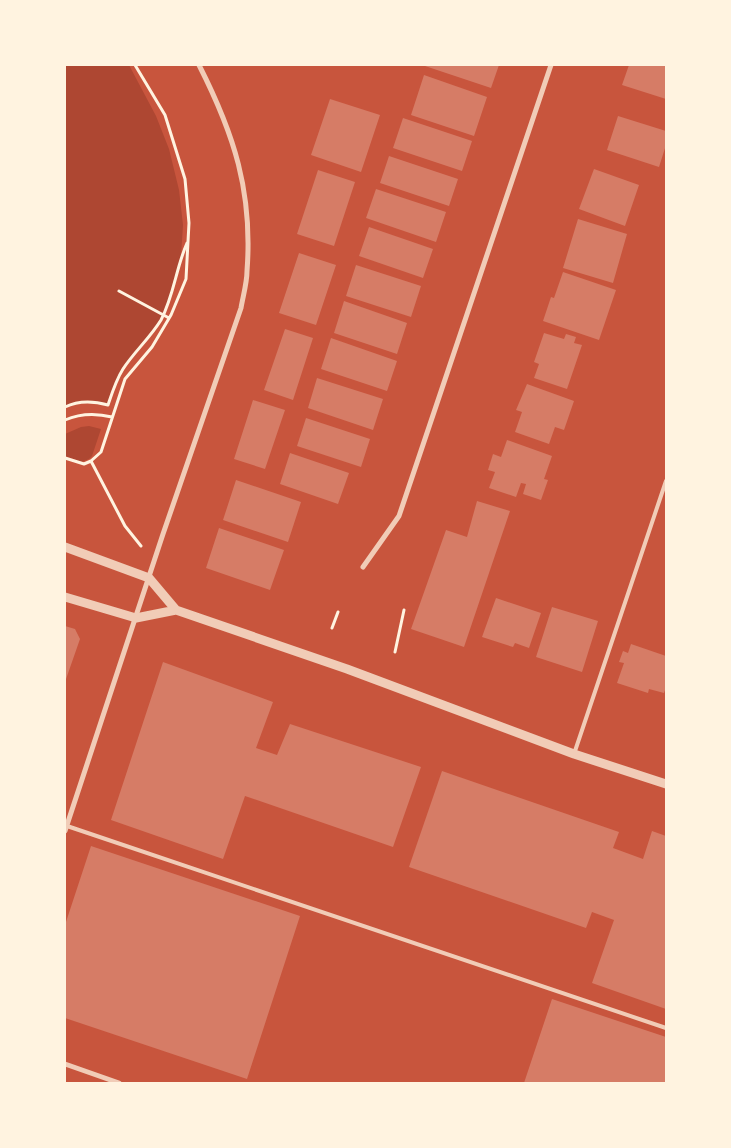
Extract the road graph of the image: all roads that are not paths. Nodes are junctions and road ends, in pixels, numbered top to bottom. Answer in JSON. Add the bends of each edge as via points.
{"nodes":[{"id":1,"x":199,"y":65,"type":"edge"},
{"id":2,"x":551,"y":65,"type":"edge"},
{"id":3,"x":666,"y":481,"type":"edge"},
{"id":4,"x":65,"y":547,"type":"edge"},
{"id":5,"x":363,"y":567,"type":"dead end"},
{"id":6,"x":149,"y":578,"type":"junction"},
{"id":7,"x":65,"y":597,"type":"edge"},
{"id":8,"x":176,"y":610,"type":"junction"},
{"id":9,"x":136,"y":618,"type":"junction"},
{"id":10,"x":574,"y":754,"type":"junction"},
{"id":11,"x":666,"y":784,"type":"edge"},
{"id":12,"x":67,"y":826,"type":"junction"},
{"id":13,"x":65,"y":832,"type":"edge"},
{"id":14,"x":666,"y":1028,"type":"edge"},
{"id":15,"x":65,"y":1064,"type":"edge"},
{"id":16,"x":119,"y":1083,"type":"edge"}],
"edges":[{"from":1,"to":6,"type":"street","via":[[218,102],[234,145],[246,196],[247,273],[240,308]]},
{"from":2,"to":5,"type":"street","via":[[399,516]]},
{"from":3,"to":10,"type":"lane"},
{"from":4,"to":6,"type":"street"},
{"from":6,"to":8,"type":"street"},
{"from":6,"to":9,"type":"street"},
{"from":7,"to":9,"type":"street"},
{"from":8,"to":9,"type":"street"},
{"from":8,"to":10,"type":"street","via":[[348,669]]},
{"from":9,"to":12,"type":"street"},
{"from":10,"to":11,"type":"street"},
{"from":12,"to":13,"type":"street"},
{"from":12,"to":14,"type":"lane"},
{"from":15,"to":16,"type":"street"}]}
